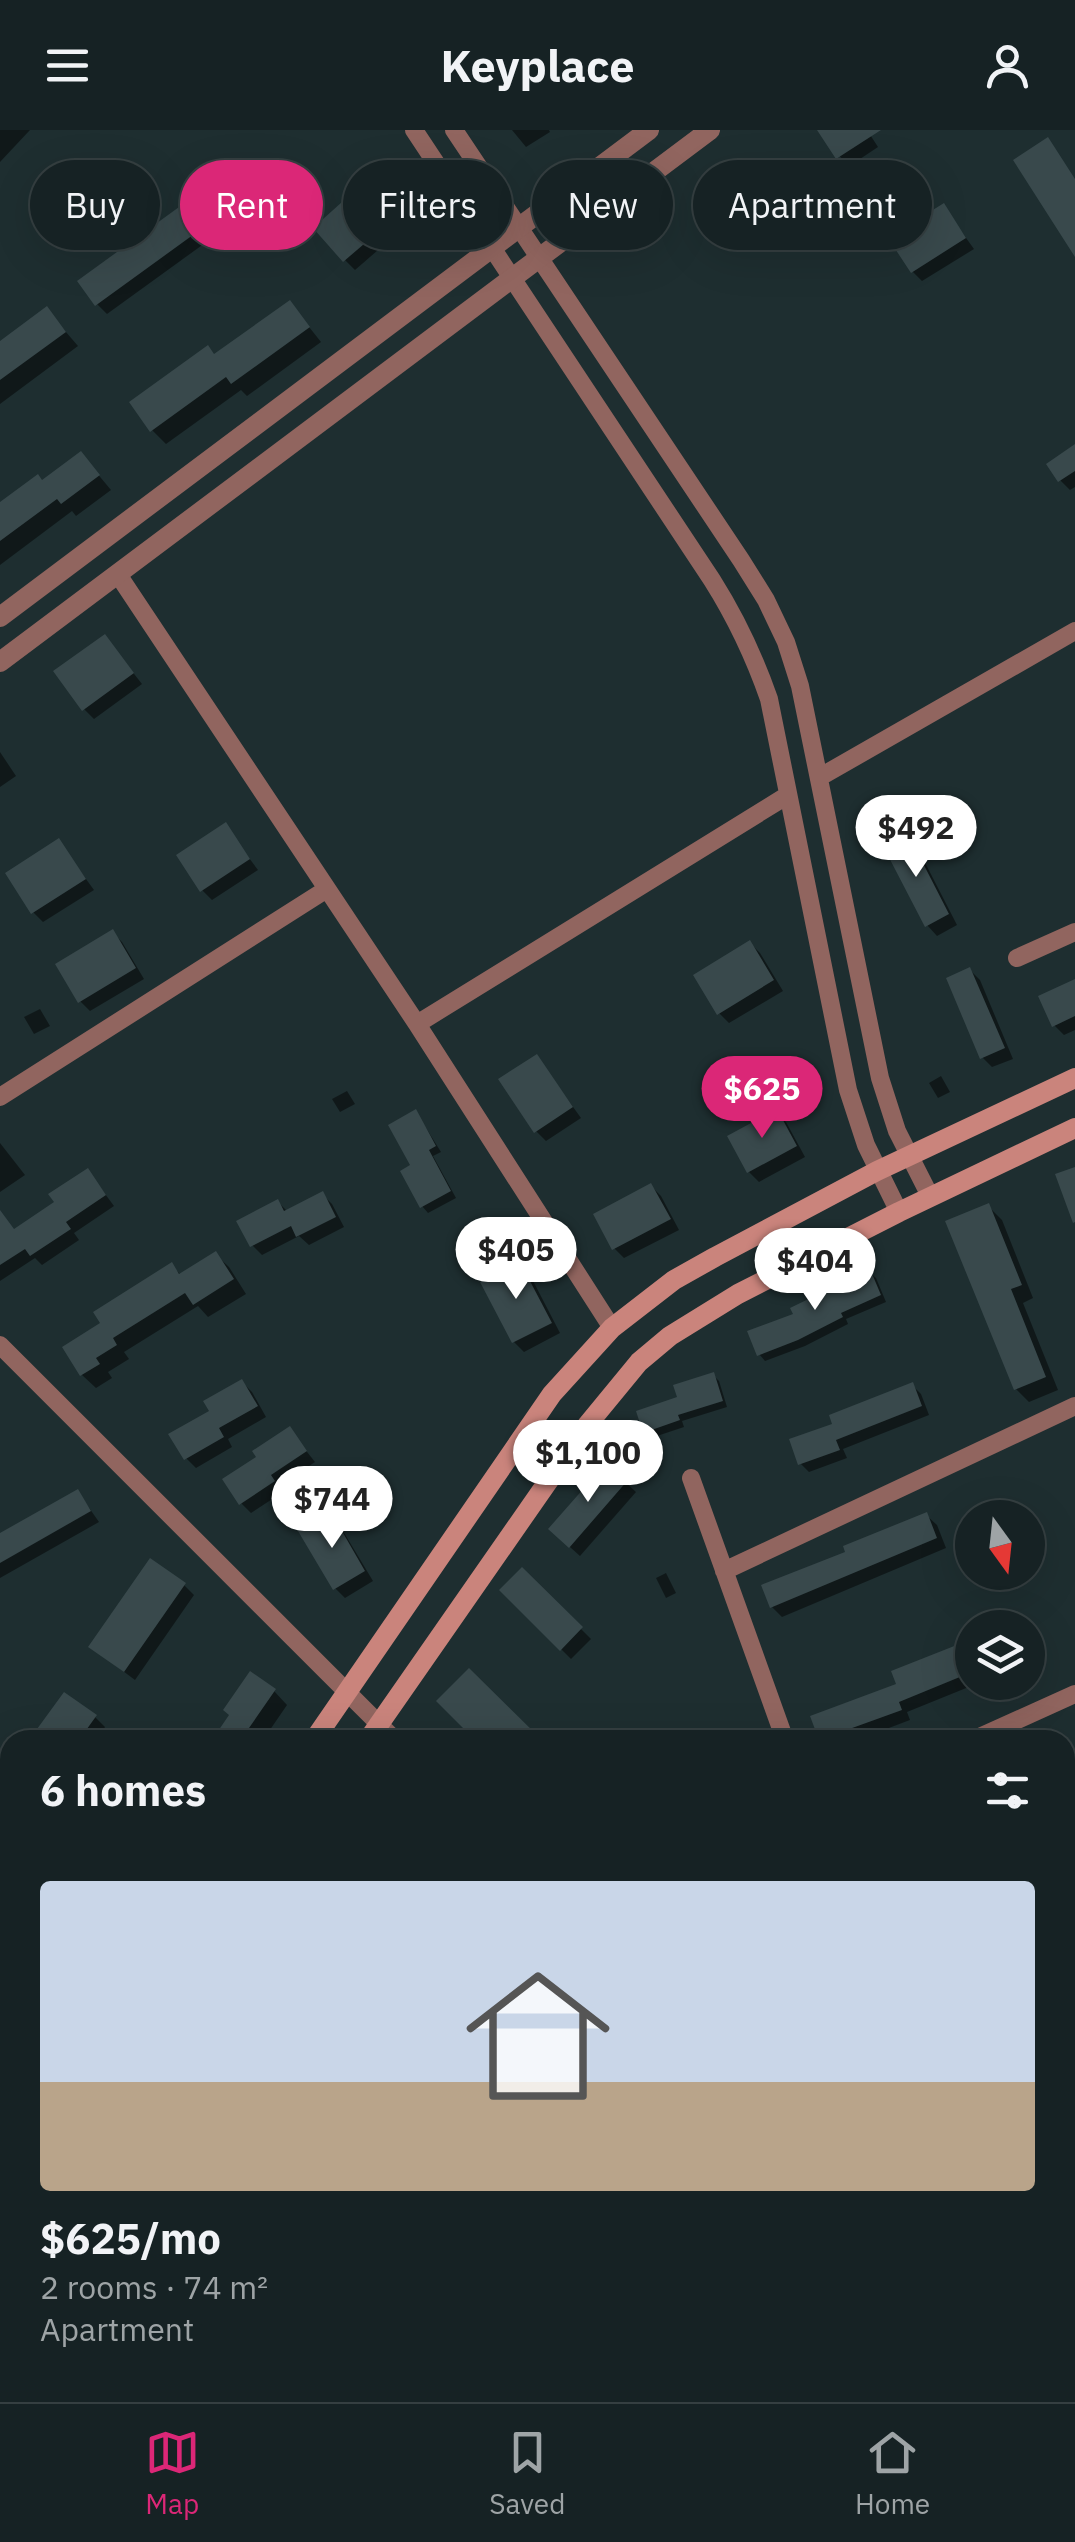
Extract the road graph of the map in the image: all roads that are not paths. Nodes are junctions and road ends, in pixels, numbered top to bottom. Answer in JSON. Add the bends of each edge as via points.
{"nodes":[{"id":1,"x":414,"y":130,"type":"edge"},
{"id":2,"x":454,"y":130,"type":"edge"},
{"id":3,"x":648,"y":130,"type":"edge"},
{"id":4,"x":710,"y":130,"type":"edge"},
{"id":5,"x":433,"y":160,"type":"edge"},
{"id":6,"x":518,"y":229,"type":"junction"},
{"id":7,"x":512,"y":233,"type":"edge"},
{"id":8,"x":490,"y":250,"type":"edge"},
{"id":9,"x":492,"y":250,"type":"edge"},
{"id":10,"x":537,"y":257,"type":"junction"},
{"id":11,"x":510,"y":277,"type":"junction"},
{"id":12,"x":119,"y":576,"type":"junction"},
{"id":13,"x":0,"y":617,"type":"edge"},
{"id":14,"x":1075,"y":631,"type":"edge"},
{"id":15,"x":0,"y":662,"type":"edge"},
{"id":16,"x":820,"y":776,"type":"junction"},
{"id":17,"x":788,"y":795,"type":"junction"},
{"id":18,"x":327,"y":889,"type":"junction"},
{"id":19,"x":1075,"y":932,"type":"edge"},
{"id":20,"x":1017,"y":958,"type":"dead end"},
{"id":21,"x":416,"y":1024,"type":"junction"},
{"id":22,"x":1075,"y":1078,"type":"edge"},
{"id":23,"x":0,"y":1097,"type":"edge"},
{"id":24,"x":1075,"y":1128,"type":"edge"},
{"id":25,"x":908,"y":1156,"type":"junction"},
{"id":26,"x":877,"y":1171,"type":"junction"},
{"id":27,"x":930,"y":1196,"type":"junction"},
{"id":28,"x":899,"y":1212,"type":"junction"},
{"id":29,"x":612,"y":1328,"type":"junction"},
{"id":30,"x":0,"y":1345,"type":"edge"},
{"id":31,"x":1075,"y":1406,"type":"edge"},
{"id":32,"x":691,"y":1478,"type":"dead end"},
{"id":33,"x":724,"y":1572,"type":"junction"},
{"id":34,"x":346,"y":1693,"type":"junction"},
{"id":35,"x":1075,"y":1694,"type":"edge"},
{"id":36,"x":321,"y":1730,"type":"edge"},
{"id":37,"x":372,"y":1730,"type":"edge"},
{"id":38,"x":374,"y":1730,"type":"edge"},
{"id":39,"x":780,"y":1730,"type":"edge"},
{"id":40,"x":995,"y":1730,"type":"edge"}],
"edges":[{"from":1,"to":5,"type":"street"},
{"from":2,"to":6,"type":"street"},
{"from":3,"to":6,"type":"street"},
{"from":4,"to":10,"type":"street"},
{"from":6,"to":7,"type":"street"},
{"from":6,"to":10,"type":"street"},
{"from":8,"to":13,"type":"street"},
{"from":9,"to":11,"type":"street"},
{"from":10,"to":11,"type":"street"},
{"from":10,"to":16,"type":"street","via":[[766,600],[800,686]]},
{"from":11,"to":12,"type":"street"},
{"from":11,"to":17,"type":"street","via":[[736,617],[768,699]]},
{"from":12,"to":15,"type":"street"},
{"from":12,"to":18,"type":"street"},
{"from":14,"to":16,"type":"street"},
{"from":16,"to":25,"type":"street","via":[[880,1078]]},
{"from":17,"to":21,"type":"street"},
{"from":17,"to":26,"type":"street","via":[[848,1090]]},
{"from":18,"to":21,"type":"street"},
{"from":18,"to":23,"type":"street"},
{"from":19,"to":20,"type":"street"},
{"from":21,"to":29,"type":"street"},
{"from":22,"to":25,"type":"main road"},
{"from":24,"to":27,"type":"main road"},
{"from":25,"to":26,"type":"main road"},
{"from":25,"to":27,"type":"street"},
{"from":26,"to":28,"type":"street"},
{"from":26,"to":29,"type":"main road","via":[[674,1280]]},
{"from":27,"to":28,"type":"main road"},
{"from":28,"to":38,"type":"main road","via":[[703,1313],[639,1362],[588,1424]]},
{"from":29,"to":34,"type":"main road","via":[[552,1394]]},
{"from":30,"to":34,"type":"street"},
{"from":31,"to":33,"type":"street"},
{"from":32,"to":33,"type":"street"},
{"from":33,"to":39,"type":"street"},
{"from":34,"to":36,"type":"main road"},
{"from":34,"to":37,"type":"street"},
{"from":35,"to":40,"type":"street"}]}
